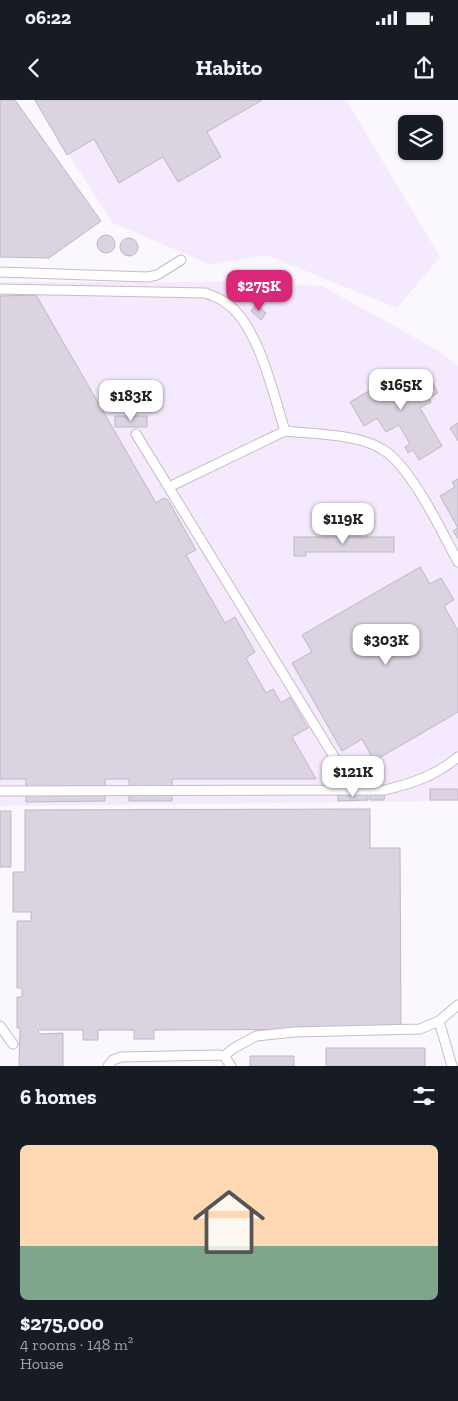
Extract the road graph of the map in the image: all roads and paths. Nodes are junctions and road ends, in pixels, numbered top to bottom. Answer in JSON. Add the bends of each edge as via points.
{"nodes":[{"id":1,"x":182,"y":260,"type":"dead end"},
{"id":2,"x":0,"y":272,"type":"edge"},
{"id":3,"x":0,"y":289,"type":"edge"},
{"id":4,"x":285,"y":431,"type":"junction"},
{"id":5,"x":136,"y":434,"type":"dead end"},
{"id":6,"x":168,"y":487,"type":"junction"},
{"id":7,"x":458,"y":562,"type":"edge"},
{"id":8,"x":458,"y":757,"type":"edge"},
{"id":9,"x":0,"y":790,"type":"edge"},
{"id":10,"x":355,"y":791,"type":"junction"},
{"id":11,"x":458,"y":1005,"type":"edge"},
{"id":12,"x":439,"y":1021,"type":"junction"},
{"id":13,"x":0,"y":1026,"type":"edge"},
{"id":14,"x":13,"y":1044,"type":"dead end"},
{"id":15,"x":224,"y":1056,"type":"junction"},
{"id":16,"x":108,"y":1066,"type":"edge"},
{"id":17,"x":231,"y":1066,"type":"edge"},
{"id":18,"x":452,"y":1066,"type":"edge"}],
"edges":[{"from":1,"to":2,"type":"lane","via":[[157,276],[146,277]]},
{"from":3,"to":4,"type":"lane","via":[[206,293],[224,301],[249,329]]},
{"from":4,"to":6,"type":"lane"},
{"from":4,"to":7,"type":"lane","via":[[357,440],[382,449],[417,489]]},
{"from":5,"to":6,"type":"lane"},
{"from":6,"to":10,"type":"lane"},
{"from":8,"to":10,"type":"lane","via":[[442,771],[415,783],[385,790]]},
{"from":9,"to":10,"type":"lane"},
{"from":11,"to":12,"type":"lane"},
{"from":12,"to":15,"type":"lane","via":[[420,1029],[256,1036]]},
{"from":12,"to":18,"type":"lane"},
{"from":13,"to":14,"type":"lane"},
{"from":15,"to":16,"type":"lane","via":[[121,1057]]},
{"from":15,"to":17,"type":"lane"}]}
